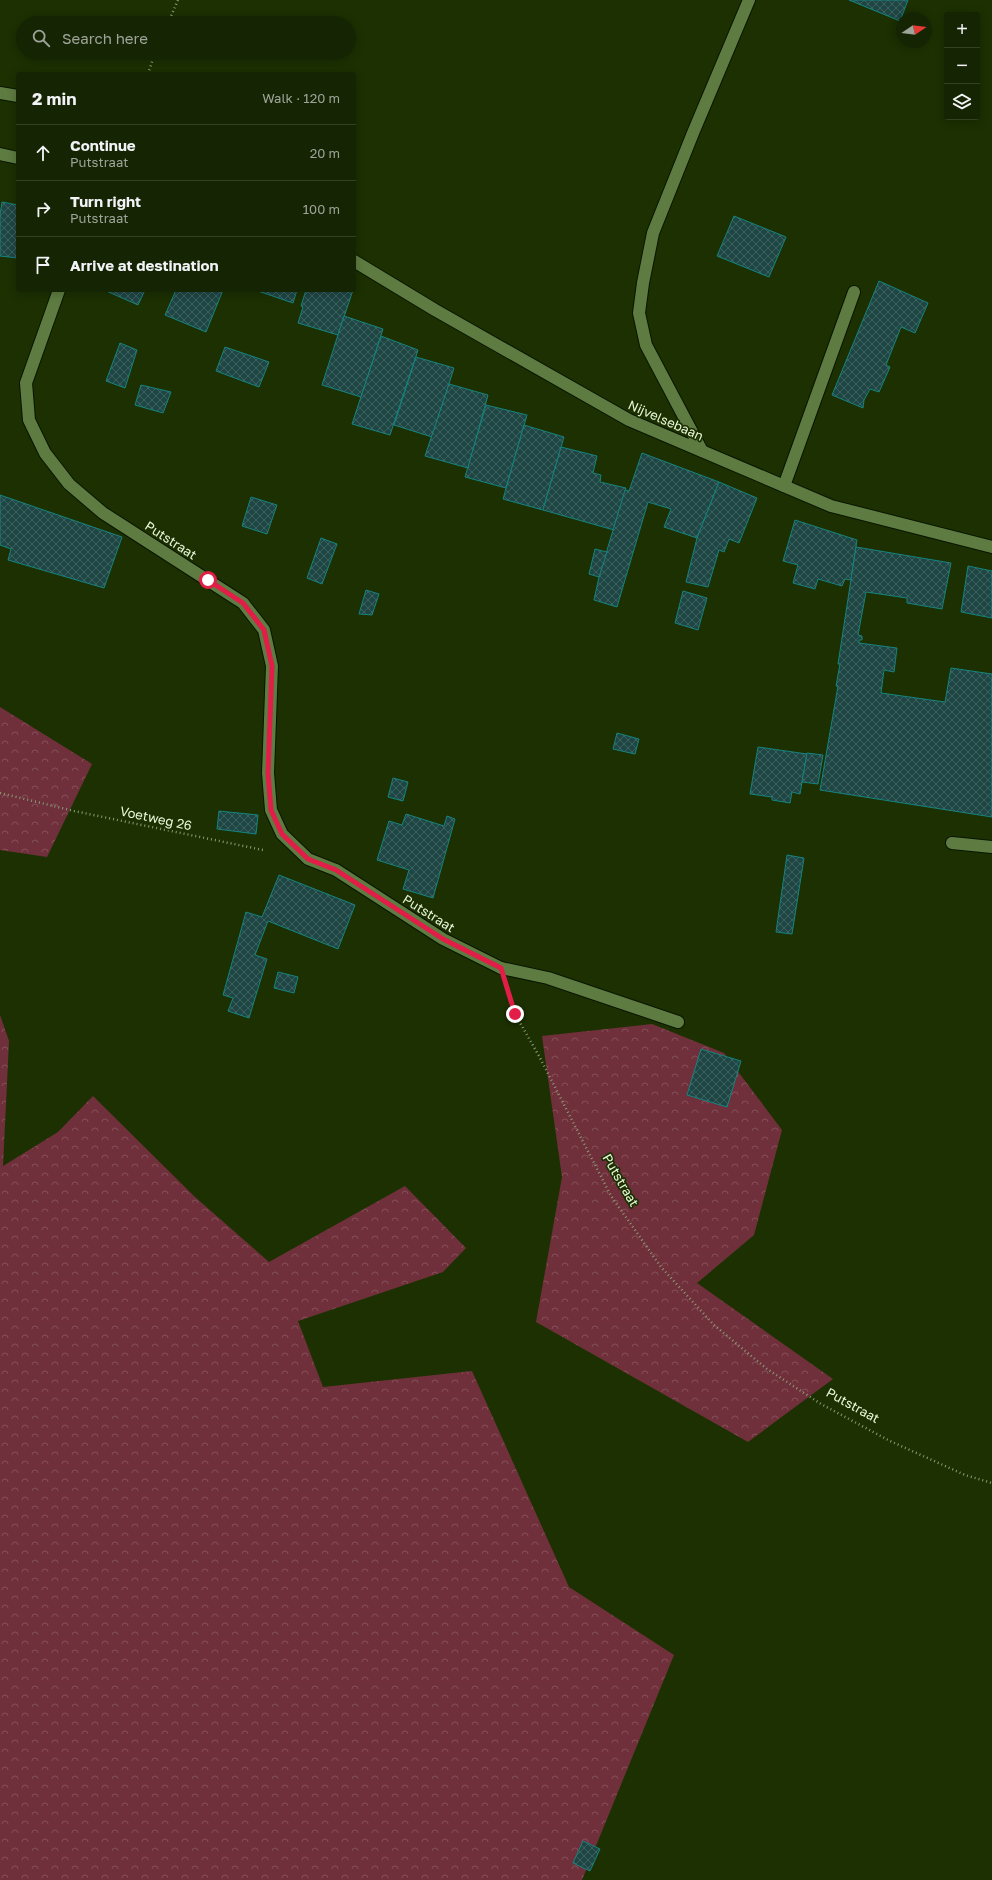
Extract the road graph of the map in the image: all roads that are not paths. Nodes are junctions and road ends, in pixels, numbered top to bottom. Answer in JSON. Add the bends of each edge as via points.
{"nodes":[{"id":1,"x":749,"y":0,"type":"edge"},
{"id":2,"x":0,"y":93,"type":"edge"},
{"id":3,"x":16,"y":96,"type":"edge"},
{"id":4,"x":0,"y":154,"type":"edge"},
{"id":5,"x":16,"y":158,"type":"edge"},
{"id":6,"x":356,"y":262,"type":"edge"},
{"id":7,"x":58,"y":292,"type":"edge"},
{"id":8,"x":854,"y":292,"type":"dead end"},
{"id":9,"x":702,"y":451,"type":"junction"},
{"id":10,"x":784,"y":486,"type":"junction"},
{"id":11,"x":992,"y":547,"type":"edge"},
{"id":12,"x":952,"y":843,"type":"dead end"},
{"id":13,"x":992,"y":847,"type":"edge"},
{"id":14,"x":678,"y":1022,"type":"dead end"}],
"edges":[{"from":1,"to":9,"type":"street","via":[[653,233],[639,314],[646,345]]},
{"from":2,"to":3,"type":"street"},
{"from":4,"to":5,"type":"street"},
{"from":6,"to":9,"type":"street","name":"Nijvelsebaan","via":[[629,420]]},
{"from":7,"to":14,"type":"street","name":"Putstraat","via":[[26,383],[30,420],[45,453],[69,484],[103,513],[243,603],[264,630],[272,666],[268,773],[271,810],[282,834],[308,859],[336,870],[443,939],[501,968],[548,978]]},
{"from":8,"to":10,"type":"street"},
{"from":9,"to":10,"type":"street","name":"Nijvelsebaan"},
{"from":10,"to":11,"type":"street","name":"Nijvelsebaan","via":[[831,506]]},
{"from":12,"to":13,"type":"street"}]}
